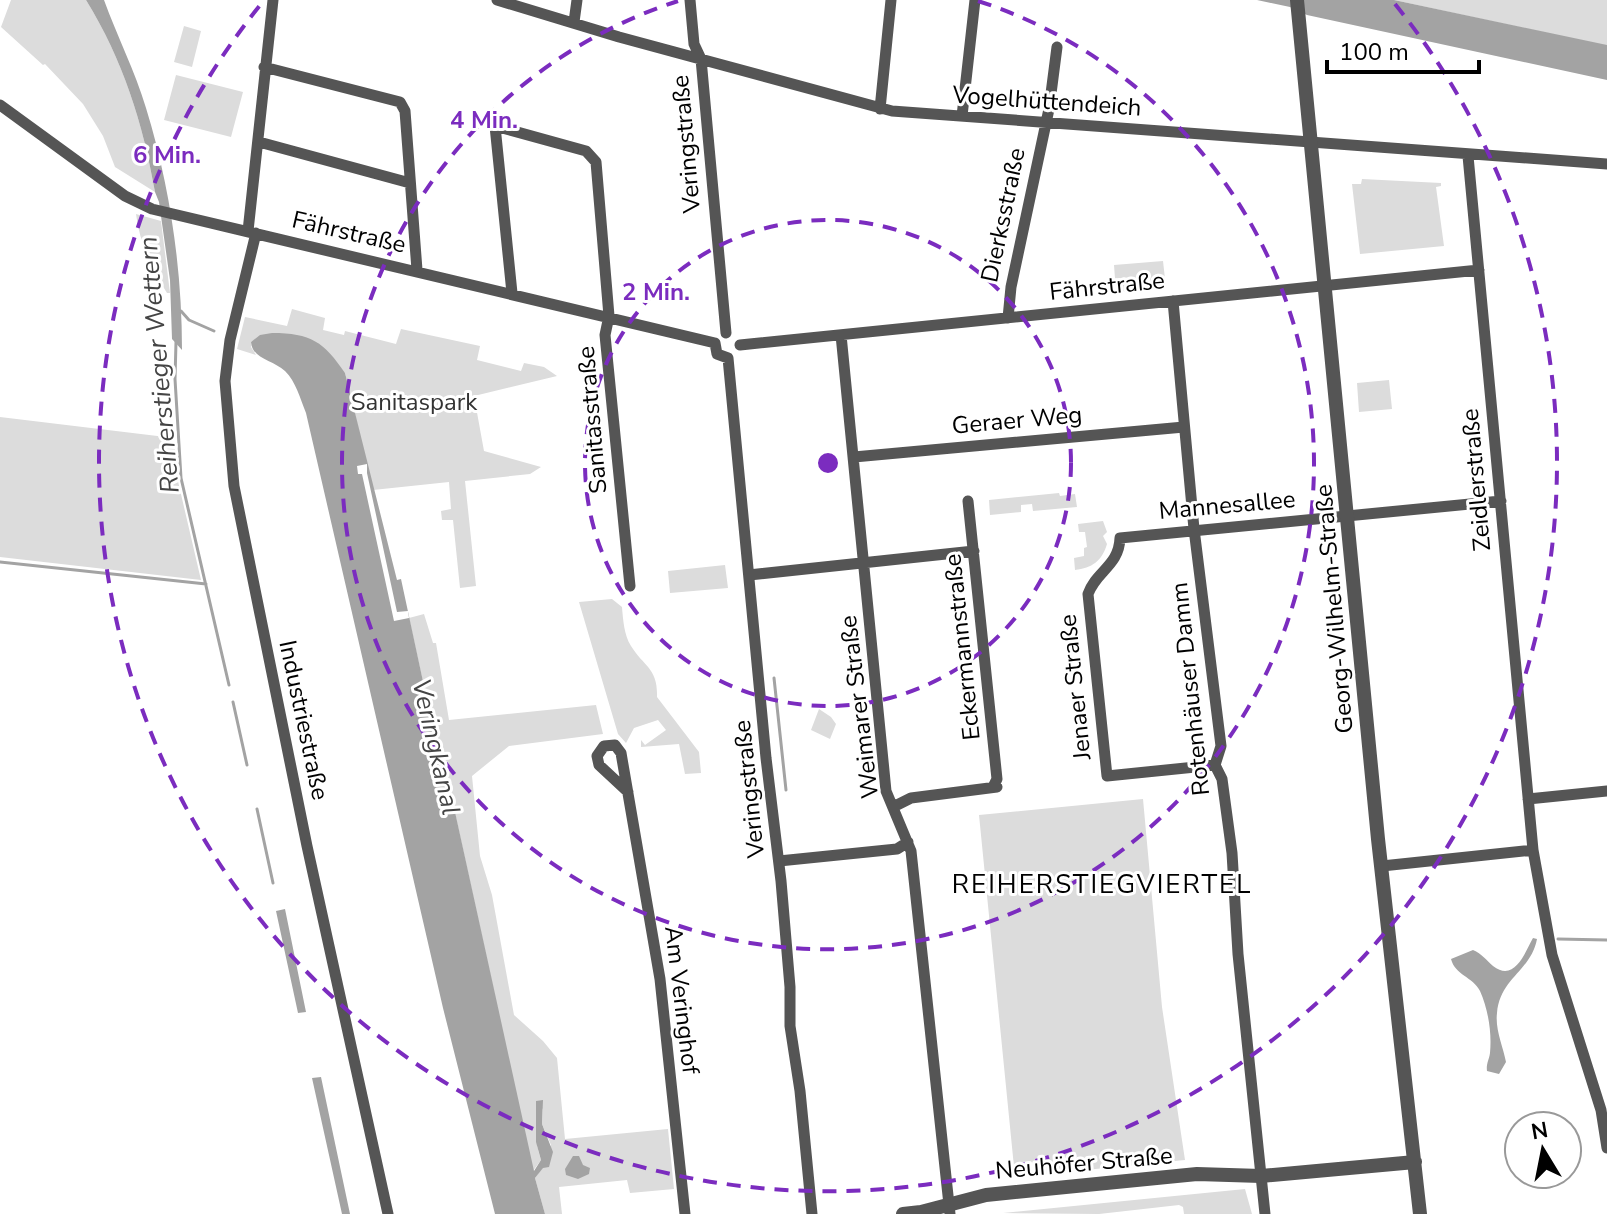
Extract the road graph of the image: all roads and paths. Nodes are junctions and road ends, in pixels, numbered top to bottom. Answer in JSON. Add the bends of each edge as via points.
{"nodes":[{"id":1,"x":273,"y":0,"type":"edge"},
{"id":2,"x":497,"y":0,"type":"edge"},
{"id":3,"x":577,"y":0,"type":"edge"},
{"id":4,"x":690,"y":0,"type":"edge"},
{"id":5,"x":891,"y":0,"type":"edge"},
{"id":6,"x":975,"y":0,"type":"edge"},
{"id":7,"x":1298,"y":4,"type":"edge"},
{"id":8,"x":574,"y":22,"type":"junction"},
{"id":9,"x":1057,"y":47,"type":"dead end"},
{"id":10,"x":701,"y":59,"type":"junction"},
{"id":11,"x":264,"y":67,"type":"junction"},
{"id":12,"x":0,"y":105,"type":"edge"},
{"id":13,"x":880,"y":109,"type":"junction"},
{"id":14,"x":962,"y":116,"type":"junction"},
{"id":15,"x":1046,"y":122,"type":"junction"},
{"id":16,"x":259,"y":142,"type":"junction"},
{"id":17,"x":1311,"y":143,"type":"junction"},
{"id":18,"x":1468,"y":156,"type":"junction"},
{"id":19,"x":1607,"y":164,"type":"edge"},
{"id":20,"x":410,"y":183,"type":"junction"},
{"id":21,"x":252,"y":232,"type":"junction"},
{"id":22,"x":417,"y":270,"type":"junction"},
{"id":23,"x":1479,"y":270,"type":"junction"},
{"id":24,"x":1324,"y":286,"type":"junction"},
{"id":25,"x":512,"y":293,"type":"junction"},
{"id":26,"x":1173,"y":301,"type":"junction"},
{"id":27,"x":609,"y":316,"type":"junction"},
{"id":28,"x":1008,"y":318,"type":"junction"},
{"id":29,"x":726,"y":333,"type":"junction"},
{"id":30,"x":841,"y":335,"type":"junction"},
{"id":31,"x":715,"y":343,"type":"junction"},
{"id":32,"x":740,"y":345,"type":"junction"},
{"id":33,"x":728,"y":358,"type":"junction"},
{"id":34,"x":1184,"y":427,"type":"junction"},
{"id":35,"x":854,"y":457,"type":"junction"},
{"id":36,"x":968,"y":501,"type":"dead end"},
{"id":37,"x":1501,"y":501,"type":"junction"},
{"id":38,"x":1348,"y":516,"type":"junction"},
{"id":39,"x":1194,"y":529,"type":"junction"},
{"id":40,"x":974,"y":551,"type":"junction"},
{"id":41,"x":864,"y":563,"type":"junction"},
{"id":42,"x":749,"y":575,"type":"junction"},
{"id":43,"x":630,"y":586,"type":"dead end"},
{"id":44,"x":1088,"y":594,"type":"joint"},
{"id":45,"x":1215,"y":765,"type":"junction"},
{"id":46,"x":1607,"y":791,"type":"edge"},
{"id":47,"x":628,"y":792,"type":"dead end"},
{"id":48,"x":1528,"y":799,"type":"junction"},
{"id":49,"x":893,"y":807,"type":"junction"},
{"id":50,"x":908,"y":842,"type":"junction"},
{"id":51,"x":1533,"y":850,"type":"junction"},
{"id":52,"x":779,"y":861,"type":"junction"},
{"id":53,"x":1382,"y":866,"type":"junction"},
{"id":54,"x":1607,"y":1148,"type":"edge"},
{"id":55,"x":1415,"y":1162,"type":"junction"},
{"id":56,"x":1261,"y":1176,"type":"junction"},
{"id":57,"x":949,"y":1210,"type":"edge"},
{"id":58,"x":388,"y":1214,"type":"edge"},
{"id":59,"x":685,"y":1214,"type":"edge"},
{"id":60,"x":812,"y":1214,"type":"edge"},
{"id":61,"x":903,"y":1214,"type":"edge"},
{"id":62,"x":1265,"y":1214,"type":"edge"},
{"id":63,"x":1420,"y":1214,"type":"edge"}],
"edges":[{"from":1,"to":11,"type":"street","name":"Industriestraße"},
{"from":2,"to":8,"type":"street","name":"Vogelhüttendeich"},
{"from":3,"to":8,"type":"street"},
{"from":4,"to":10,"type":"street","name":"Veringstraße","via":[[694,44]]},
{"from":5,"to":13,"type":"street"},
{"from":6,"to":14,"type":"street"},
{"from":7,"to":17,"type":"street","name":"Georg-Wilhelm-Straße"},
{"from":8,"to":10,"type":"street","name":"Vogelhüttendeich"},
{"from":9,"to":15,"type":"street","name":"Dierksstraße"},
{"from":10,"to":13,"type":"street","name":"Vogelhüttendeich"},
{"from":10,"to":29,"type":"street","name":"Veringstraße"},
{"from":11,"to":16,"type":"street","name":"Industriestraße"},
{"from":11,"to":20,"type":"street","via":[[400,102]]},
{"from":12,"to":21,"type":"street","name":"Fährstraße","via":[[125,196],[152,209]]},
{"from":13,"to":14,"type":"street","name":"Vogelhüttendeich"},
{"from":14,"to":15,"type":"street","name":"Vogelhüttendeich"},
{"from":15,"to":17,"type":"street","name":"Vogelhüttendeich"},
{"from":15,"to":28,"type":"street","name":"Dierksstraße"},
{"from":16,"to":20,"type":"street"},
{"from":16,"to":21,"type":"street","name":"Industriestraße"},
{"from":17,"to":18,"type":"street","name":"Vogelhüttendeich"},
{"from":17,"to":24,"type":"street","name":"Georg-Wilhelm-Straße"},
{"from":18,"to":19,"type":"street","name":"Vogelhüttendeich"},
{"from":18,"to":23,"type":"street","name":"Zeidlerstraße"},
{"from":20,"to":22,"type":"street"},
{"from":21,"to":22,"type":"street","name":"Fährstraße"},
{"from":21,"to":58,"type":"street","name":"Industriestraße","via":[[230,340],[226,393],[234,486]]},
{"from":22,"to":25,"type":"street","name":"Fährstraße"},
{"from":23,"to":24,"type":"street","name":"Fährstraße"},
{"from":23,"to":37,"type":"street","name":"Zeidlerstraße"},
{"from":24,"to":26,"type":"street","name":"Fährstraße"},
{"from":24,"to":38,"type":"street","name":"Georg-Wilhelm-Straße"},
{"from":25,"to":27,"type":"street","name":"Fährstraße"},
{"from":25,"to":27,"type":"street","name":"Sanitasstraße","via":[[495,126],[586,151],[596,162]]},
{"from":26,"to":28,"type":"street","name":"Fährstraße"},
{"from":26,"to":34,"type":"street","name":"Rotenhäuser Damm"},
{"from":27,"to":31,"type":"street","name":"Fährstraße"},
{"from":27,"to":43,"type":"street","name":"Sanitasstraße","via":[[605,335]]},
{"from":28,"to":30,"type":"street","name":"Fährstraße"},
{"from":29,"to":31,"type":"street"},
{"from":29,"to":32,"type":"street"},
{"from":30,"to":32,"type":"street","name":"Fährstraße"},
{"from":30,"to":35,"type":"street","name":"Weimarer Straße"},
{"from":31,"to":33,"type":"street","via":[[717,354]]},
{"from":32,"to":33,"type":"street"},
{"from":33,"to":42,"type":"street","name":"Veringstraße"},
{"from":34,"to":35,"type":"street","name":"Geraer Weg"},
{"from":34,"to":39,"type":"street","name":"Rotenhäuser Damm"},
{"from":35,"to":41,"type":"street","name":"Weimarer Straße"},
{"from":36,"to":40,"type":"street","name":"Eckermannstraße"},
{"from":37,"to":38,"type":"street","name":"Mannesallee"},
{"from":37,"to":48,"type":"street","name":"Zeidlerstraße"},
{"from":38,"to":39,"type":"street","name":"Mannesallee"},
{"from":38,"to":53,"type":"street","name":"Georg-Wilhelm-Straße"},
{"from":39,"to":44,"type":"street","name":"Mannesallee","via":[[1120,538],[1111,565]]},
{"from":39,"to":45,"type":"street","name":"Rotenhäuser Damm","via":[[1221,746]]},
{"from":40,"to":41,"type":"street"},
{"from":40,"to":49,"type":"street","name":"Eckermannstraße","via":[[995,787],[911,798]]},
{"from":41,"to":42,"type":"street"},
{"from":41,"to":49,"type":"street","name":"Weimarer Straße","via":[[886,791]]},
{"from":42,"to":52,"type":"street","name":"Veringstraße"},
{"from":44,"to":45,"type":"street","name":"Jenaer Straße","via":[[1107,776]]},
{"from":45,"to":56,"type":"street","name":"Rotenhäuser Damm","via":[[1222,779],[1232,853]]},
{"from":46,"to":48,"type":"street"},
{"from":47,"to":59,"type":"street","name":"Am Veringhof","via":[[660,979]]},
{"from":48,"to":51,"type":"street","name":"Zeidlerstraße"},
{"from":49,"to":50,"type":"street","name":"Weimarer Straße"},
{"from":50,"to":52,"type":"street","via":[[897,849]]},
{"from":50,"to":57,"type":"street","name":"Weimarer Straße"},
{"from":51,"to":53,"type":"street"},
{"from":51,"to":54,"type":"street","name":"Zeidlerstraße","via":[[1552,955],[1601,1110]]},
{"from":52,"to":60,"type":"street","name":"Veringstraße","via":[[790,1026]]},
{"from":53,"to":55,"type":"street","name":"Georg-Wilhelm-Straße"},
{"from":55,"to":56,"type":"street","name":"Neuhöfer Straße"},
{"from":55,"to":63,"type":"street","name":"Georg-Wilhelm-Straße"},
{"from":56,"to":57,"type":"street","name":"Neuhöfer Straße","via":[[1226,1175],[1182,1185]]},
{"from":56,"to":62,"type":"street","name":"Rotenhäuser Damm"},
{"from":57,"to":61,"type":"street","name":"Neuhöfer Straße"}]}
